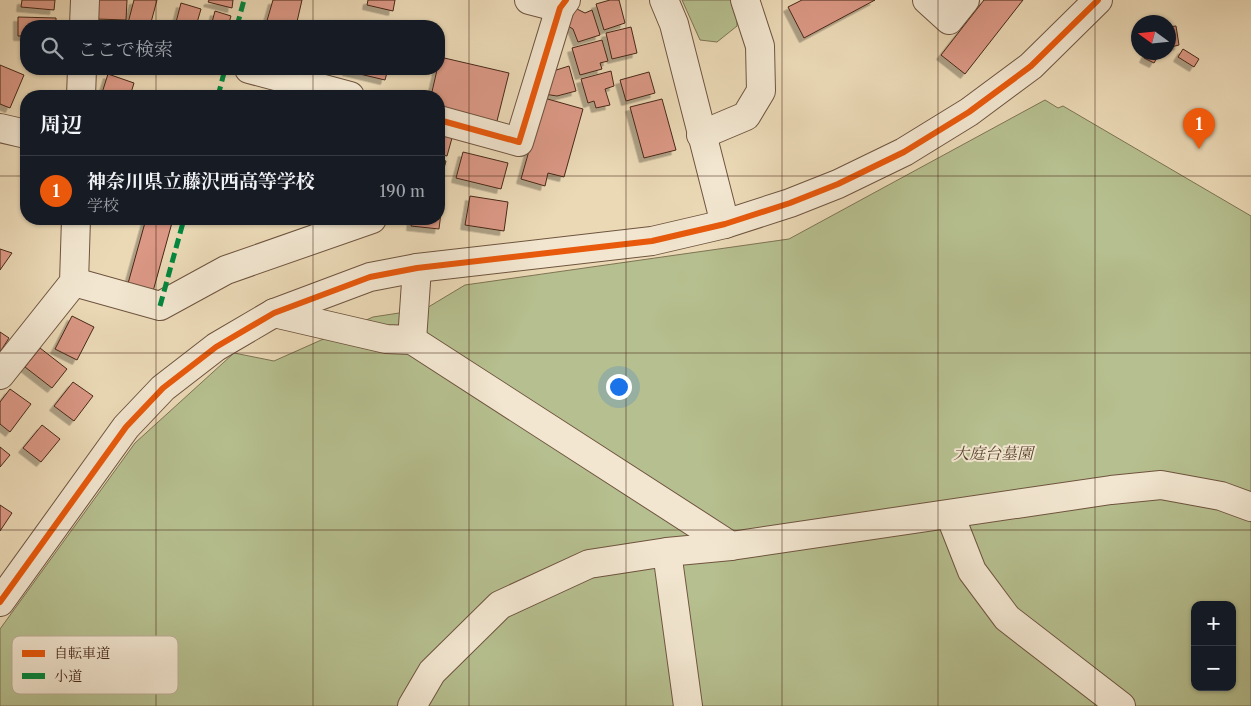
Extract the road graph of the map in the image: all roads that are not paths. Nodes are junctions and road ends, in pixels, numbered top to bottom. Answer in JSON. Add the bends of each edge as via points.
{"nodes":[{"id":1,"x":529,"y":0,"type":"edge"},
{"id":2,"x":664,"y":0,"type":"edge"},
{"id":3,"x":927,"y":0,"type":"edge"},
{"id":4,"x":965,"y":0,"type":"edge"},
{"id":5,"x":1098,"y":0,"type":"edge"},
{"id":6,"x":753,"y":3,"type":"edge"},
{"id":7,"x":563,"y":4,"type":"edge"},
{"id":8,"x":82,"y":75,"type":"edge"},
{"id":9,"x":271,"y":75,"type":"edge"},
{"id":10,"x":81,"y":90,"type":"edge"},
{"id":11,"x":328,"y":90,"type":"edge"},
{"id":12,"x":445,"y":122,"type":"edge"},
{"id":13,"x":0,"y":128,"type":"edge"},
{"id":14,"x":20,"y":133,"type":"edge"},
{"id":15,"x":701,"y":135,"type":"junction"},
{"id":16,"x":724,"y":224,"type":"junction"},
{"id":17,"x":76,"y":225,"type":"edge"},
{"id":18,"x":355,"y":225,"type":"edge"},
{"id":19,"x":417,"y":268,"type":"junction"},
{"id":20,"x":74,"y":282,"type":"junction"},
{"id":21,"x":274,"y":312,"type":"junction"},
{"id":22,"x":412,"y":340,"type":"junction"},
{"id":23,"x":0,"y":375,"type":"edge"},
{"id":24,"x":1251,"y":507,"type":"edge"},
{"id":25,"x":950,"y":515,"type":"junction"},
{"id":26,"x":731,"y":546,"type":"junction"},
{"id":27,"x":667,"y":552,"type":"junction"},
{"id":28,"x":0,"y":602,"type":"edge"},
{"id":29,"x":412,"y":706,"type":"edge"},
{"id":30,"x":688,"y":706,"type":"edge"},
{"id":31,"x":1121,"y":706,"type":"edge"}],
"edges":[{"from":1,"to":7,"type":"street"},
{"from":2,"to":15,"type":"street","via":[[674,24]]},
{"from":3,"to":4,"type":"street","via":[[949,20]]},
{"from":5,"to":16,"type":"street","via":[[1031,66],[969,112],[904,152],[838,184]]},
{"from":6,"to":15,"type":"street","via":[[760,46],[761,91],[746,116]]},
{"from":7,"to":12,"type":"street","via":[[519,142]]},
{"from":8,"to":10,"type":"street"},
{"from":9,"to":11,"type":"street"},
{"from":13,"to":14,"type":"street"},
{"from":15,"to":16,"type":"street"},
{"from":16,"to":19,"type":"street","via":[[652,241]]},
{"from":17,"to":20,"type":"street"},
{"from":18,"to":20,"type":"street","via":[[226,270],[160,306]]},
{"from":19,"to":21,"type":"street","via":[[370,277]]},
{"from":19,"to":22,"type":"street"},
{"from":20,"to":23,"type":"street"},
{"from":21,"to":22,"type":"street","via":[[386,339]]},
{"from":21,"to":28,"type":"street","via":[[216,347],[163,388],[138,414],[94,469]]},
{"from":22,"to":26,"type":"street"},
{"from":24,"to":25,"type":"street","via":[[1221,496],[1161,485]]},
{"from":25,"to":26,"type":"street"},
{"from":25,"to":31,"type":"street","via":[[972,570],[1007,618]]},
{"from":26,"to":27,"type":"street"},
{"from":27,"to":29,"type":"street","via":[[589,564],[500,605],[432,672]]},
{"from":27,"to":30,"type":"street"}]}
